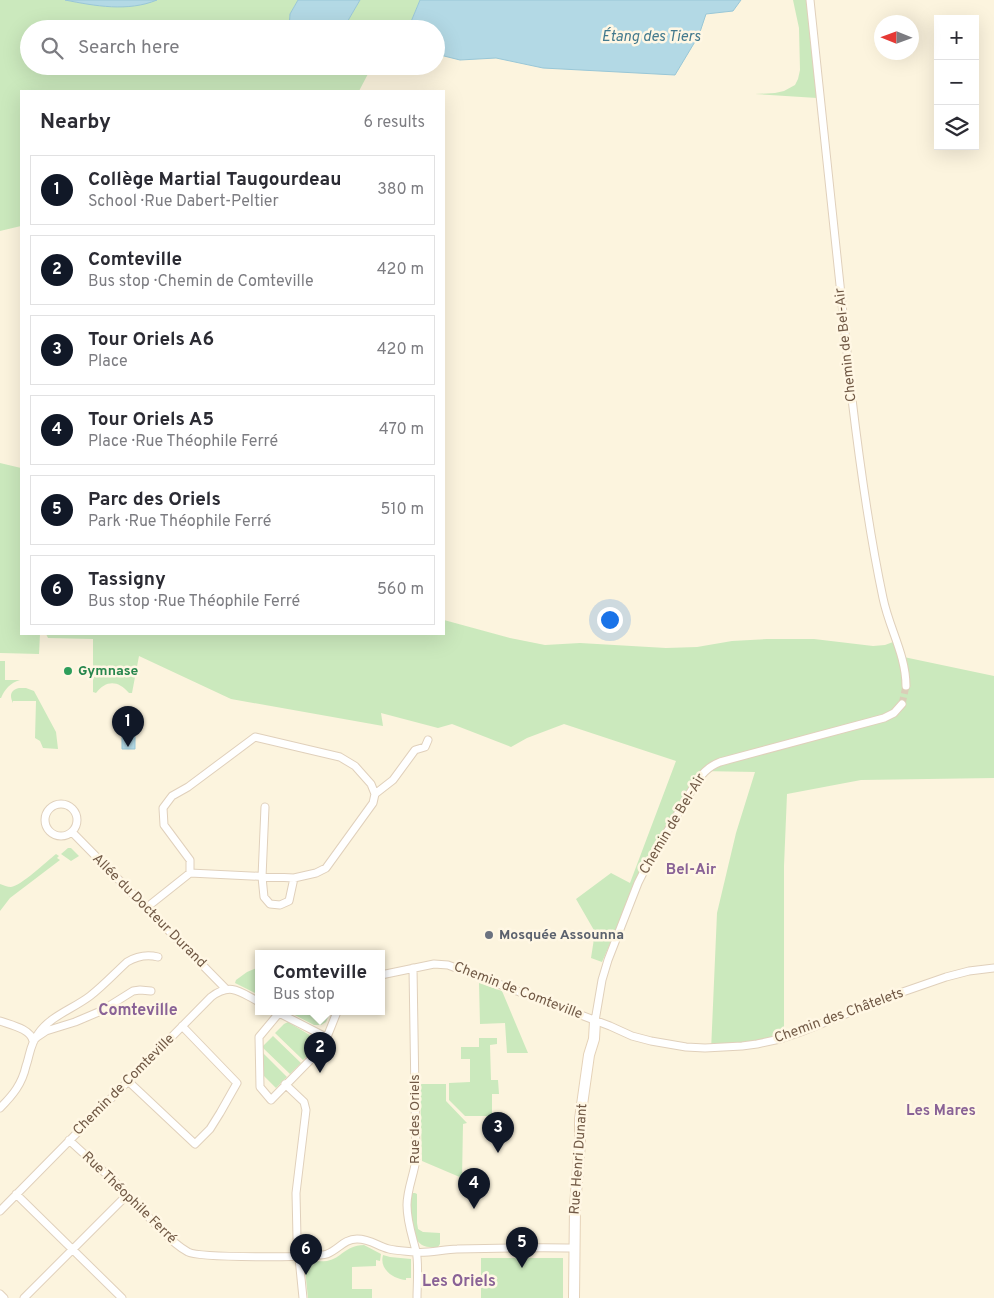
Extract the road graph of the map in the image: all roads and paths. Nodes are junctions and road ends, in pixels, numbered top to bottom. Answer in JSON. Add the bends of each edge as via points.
{"nodes":[{"id":1,"x":810,"y":0,"type":"edge"},
{"id":2,"x":906,"y":686,"type":"tunnel mouth"},
{"id":3,"x":902,"y":704,"type":"tunnel mouth"},
{"id":4,"x":428,"y":740,"type":"dead end"},
{"id":5,"x":375,"y":794,"type":"junction"},
{"id":6,"x":265,"y":807,"type":"dead end"},
{"id":7,"x":72,"y":832,"type":"junction"},
{"id":8,"x":190,"y":873,"type":"junction"},
{"id":9,"x":262,"y":877,"type":"junction"},
{"id":10,"x":294,"y":878,"type":"junction"},
{"id":11,"x":146,"y":908,"type":"junction"},
{"id":12,"x":158,"y":957,"type":"dead end"},
{"id":13,"x":413,"y":968,"type":"junction"},
{"id":14,"x":994,"y":968,"type":"edge"},
{"id":15,"x":385,"y":974,"type":"edge"},
{"id":16,"x":226,"y":989,"type":"junction"},
{"id":17,"x":150,"y":991,"type":"dead end"},
{"id":18,"x":255,"y":1000,"type":"edge"},
{"id":19,"x":276,"y":1015,"type":"edge"},
{"id":20,"x":284,"y":1015,"type":"edge"},
{"id":21,"x":336,"y":1015,"type":"edge"},
{"id":22,"x":0,"y":1021,"type":"edge"},
{"id":23,"x":595,"y":1021,"type":"junction"},
{"id":24,"x":182,"y":1026,"type":"junction"},
{"id":25,"x":326,"y":1036,"type":"junction"},
{"id":26,"x":33,"y":1041,"type":"junction"},
{"id":27,"x":128,"y":1081,"type":"junction"},
{"id":28,"x":286,"y":1084,"type":"junction"},
{"id":29,"x":0,"y":1108,"type":"edge"},
{"id":30,"x":69,"y":1140,"type":"junction"},
{"id":31,"x":16,"y":1194,"type":"junction"},
{"id":32,"x":127,"y":1195,"type":"junction"},
{"id":33,"x":0,"y":1211,"type":"edge"},
{"id":34,"x":574,"y":1248,"type":"junction"},
{"id":35,"x":73,"y":1250,"type":"junction"},
{"id":36,"x":417,"y":1252,"type":"junction"},
{"id":37,"x":298,"y":1256,"type":"junction"},
{"id":38,"x":0,"y":1294,"type":"edge"},
{"id":39,"x":4,"y":1298,"type":"edge"},
{"id":40,"x":24,"y":1298,"type":"edge"},
{"id":41,"x":122,"y":1298,"type":"edge"},
{"id":42,"x":303,"y":1298,"type":"edge"},
{"id":43,"x":417,"y":1298,"type":"edge"},
{"id":44,"x":574,"y":1298,"type":"edge"}],
"edges":[{"from":1,"to":2,"type":"street","name":"Chemin de Bel-Air","via":[[859,458],[880,584],[904,664]]},
{"from":3,"to":23,"type":"street","name":"Chemin de Bel-Air","via":[[888,717],[720,762],[703,773],[638,883],[608,960]]},
{"from":4,"to":5,"type":"street","via":[[425,747],[415,750],[393,780]]},
{"from":5,"to":8,"type":"street","via":[[356,766],[340,757],[254,737],[172,796],[163,808],[164,825],[190,860]]},
{"from":5,"to":10,"type":"street","via":[[373,804],[326,868]]},
{"from":6,"to":9,"type":"street"},
{"from":7,"to":7,"type":"street","via":[[77,824],[74,811],[63,805],[53,807],[46,815],[48,830],[57,836]]},
{"from":7,"to":11,"type":"street","name":"Allée du Docteur Durand"},
{"from":8,"to":9,"type":"street"},
{"from":8,"to":11,"type":"street"},
{"from":9,"to":10,"type":"street"},
{"from":9,"to":10,"type":"street","via":[[264,897],[270,904],[280,905],[289,901]]},
{"from":11,"to":16,"type":"street","name":"Allée du Docteur Durand"},
{"from":12,"to":26,"type":"street","via":[[140,956],[127,962],[90,996],[50,1021]]},
{"from":13,"to":15,"type":"street","name":"Chemin de Comteville"},
{"from":13,"to":23,"type":"street","name":"Chemin de Comteville","via":[[448,964]]},
{"from":13,"to":36,"type":"street","name":"Rue des Oriels","via":[[416,1159],[407,1204],[408,1224]]},
{"from":14,"to":23,"type":"street","name":"Chemin des Châtelets","via":[[946,977],[789,1036],[742,1046],[705,1048],[657,1042]]},
{"from":16,"to":18,"type":"street"},
{"from":16,"to":24,"type":"street","name":"Chemin de Comteville","via":[[211,997]]},
{"from":17,"to":26,"type":"street","via":[[133,991],[101,1011],[46,1031]]},
{"from":19,"to":28,"type":"street","via":[[259,1037],[260,1087],[270,1100]]},
{"from":20,"to":25,"type":"street"},
{"from":21,"to":25,"type":"street"},
{"from":22,"to":26,"type":"street","via":[[28,1032]]},
{"from":23,"to":34,"type":"street","name":"Rue Henri Dunant","via":[[580,1119]]},
{"from":24,"to":27,"type":"street","name":"Chemin de Comteville"},
{"from":24,"to":27,"type":"street","via":[[237,1083],[210,1129],[195,1144]]},
{"from":25,"to":28,"type":"street","via":[[318,1052]]},
{"from":26,"to":29,"type":"street","via":[[22,1080]]},
{"from":27,"to":30,"type":"street","name":"Chemin de Comteville"},
{"from":28,"to":37,"type":"street","via":[[304,1102],[306,1110],[296,1193]]},
{"from":30,"to":31,"type":"street","name":"Chemin de Comteville"},
{"from":30,"to":32,"type":"street","name":"Rue Théophile Ferré"},
{"from":31,"to":33,"type":"street","name":"Chemin de Comteville"},
{"from":31,"to":35,"type":"street"},
{"from":32,"to":35,"type":"street"},
{"from":32,"to":37,"type":"street","name":"Rue Théophile Ferré","via":[[174,1243],[189,1253],[205,1256]]},
{"from":34,"to":36,"type":"street","name":"Rue Théophile Ferré","via":[[507,1247]]},
{"from":34,"to":44,"type":"street","name":"Rue Henri Dunant"},
{"from":35,"to":40,"type":"street"},
{"from":35,"to":41,"type":"street"},
{"from":36,"to":37,"type":"street","name":"Rue Théophile Ferré","via":[[388,1249],[374,1242],[356,1239],[344,1242],[326,1254]]},
{"from":36,"to":43,"type":"street","name":"Rue des Oriels"},
{"from":37,"to":42,"type":"street"},
{"from":38,"to":39,"type":"street"}]}
